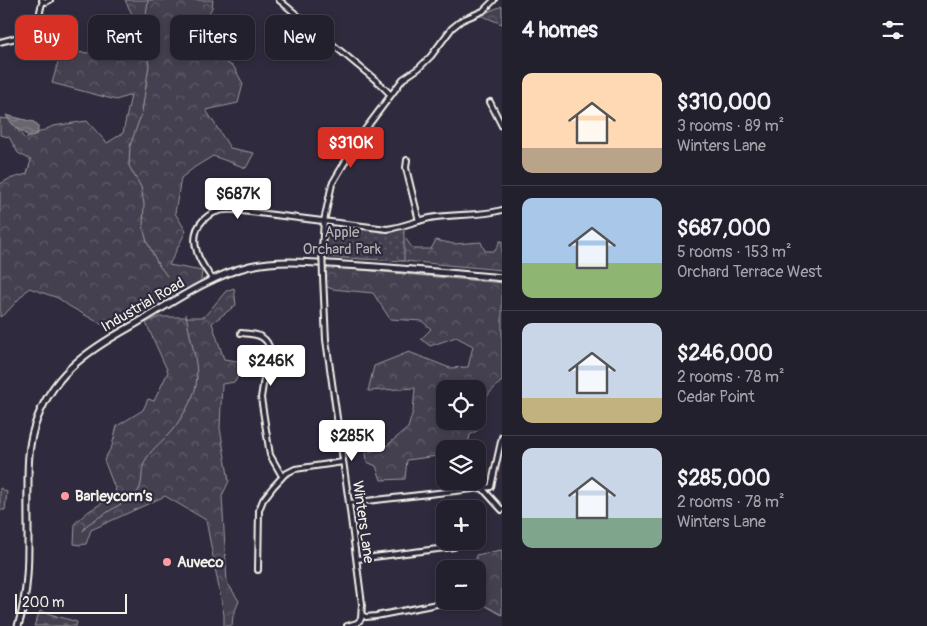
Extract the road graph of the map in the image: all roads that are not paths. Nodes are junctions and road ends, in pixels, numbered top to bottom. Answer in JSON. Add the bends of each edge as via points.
{"nodes":[{"id":1,"x":50,"y":0,"type":"edge"},
{"id":2,"x":278,"y":0,"type":"edge"},
{"id":3,"x":494,"y":0,"type":"edge"},
{"id":4,"x":43,"y":1,"type":"edge"},
{"id":5,"x":0,"y":42,"type":"edge"},
{"id":6,"x":391,"y":95,"type":"junction"},
{"id":7,"x":490,"y":102,"type":"dead end"},
{"id":8,"x":502,"y":126,"type":"edge"},
{"id":9,"x":407,"y":160,"type":"dead end"},
{"id":10,"x":502,"y":210,"type":"edge"},
{"id":11,"x":324,"y":221,"type":"junction"},
{"id":12,"x":419,"y":222,"type":"junction"},
{"id":13,"x":502,"y":278,"type":"edge"},
{"id":14,"x":213,"y":280,"type":"junction"},
{"id":15,"x":241,"y":332,"type":"dead end"},
{"id":16,"x":502,"y":437,"type":"edge"},
{"id":17,"x":343,"y":462,"type":"junction"},
{"id":18,"x":282,"y":476,"type":"junction"},
{"id":19,"x":486,"y":488,"type":"edge"},
{"id":20,"x":474,"y":490,"type":"edge"},
{"id":21,"x":484,"y":490,"type":"edge"},
{"id":22,"x":350,"y":503,"type":"junction"},
{"id":23,"x":502,"y":510,"type":"edge"},
{"id":24,"x":436,"y":549,"type":"edge"},
{"id":25,"x":357,"y":559,"type":"junction"},
{"id":26,"x":258,"y":570,"type":"dead end"},
{"id":27,"x":436,"y":604,"type":"edge"},
{"id":28,"x":362,"y":615,"type":"junction"},
{"id":29,"x":18,"y":626,"type":"edge"},
{"id":30,"x":347,"y":626,"type":"edge"}],
"edges":[{"from":1,"to":4,"type":"street"},
{"from":2,"to":6,"type":"street"},
{"from":3,"to":6,"type":"street","name":"Winters Lane","via":[[483,11],[458,23],[431,56],[403,79]]},
{"from":4,"to":5,"type":"street","via":[[34,29],[23,36]]},
{"from":6,"to":11,"type":"street","name":"Winters Lane","via":[[361,135],[336,177]]},
{"from":7,"to":8,"type":"street"},
{"from":9,"to":12,"type":"street","via":[[406,168]]},
{"from":10,"to":12,"type":"street"},
{"from":11,"to":12,"type":"street","via":[[387,229]]},
{"from":11,"to":14,"type":"street","via":[[225,209],[215,212],[201,223],[195,242],[200,260]]},
{"from":11,"to":17,"type":"street","name":"Winters Lane","bridge":true,"via":[[326,340]]},
{"from":13,"to":14,"type":"main road","name":"Industrial Road","via":[[273,262],[250,266]]},
{"from":14,"to":29,"type":"main road","name":"Industrial Road","via":[[88,352],[74,363],[48,395],[36,421],[30,446],[26,581]]},
{"from":15,"to":18,"type":"street","via":[[261,336],[269,346],[261,398],[270,455]]},
{"from":16,"to":19,"type":"street","via":[[492,485]]},
{"from":17,"to":18,"type":"street","via":[[295,469]]},
{"from":17,"to":22,"type":"street","name":"Winters Lane"},
{"from":18,"to":26,"type":"street","via":[[260,505]]},
{"from":20,"to":22,"type":"street"},
{"from":21,"to":23,"type":"street"},
{"from":22,"to":25,"type":"street","name":"Winters Lane"},
{"from":24,"to":25,"type":"street"},
{"from":25,"to":28,"type":"street","name":"Winters Lane"},
{"from":27,"to":28,"type":"street","via":[[376,616]]},
{"from":28,"to":30,"type":"street","via":[[357,623]]}]}
